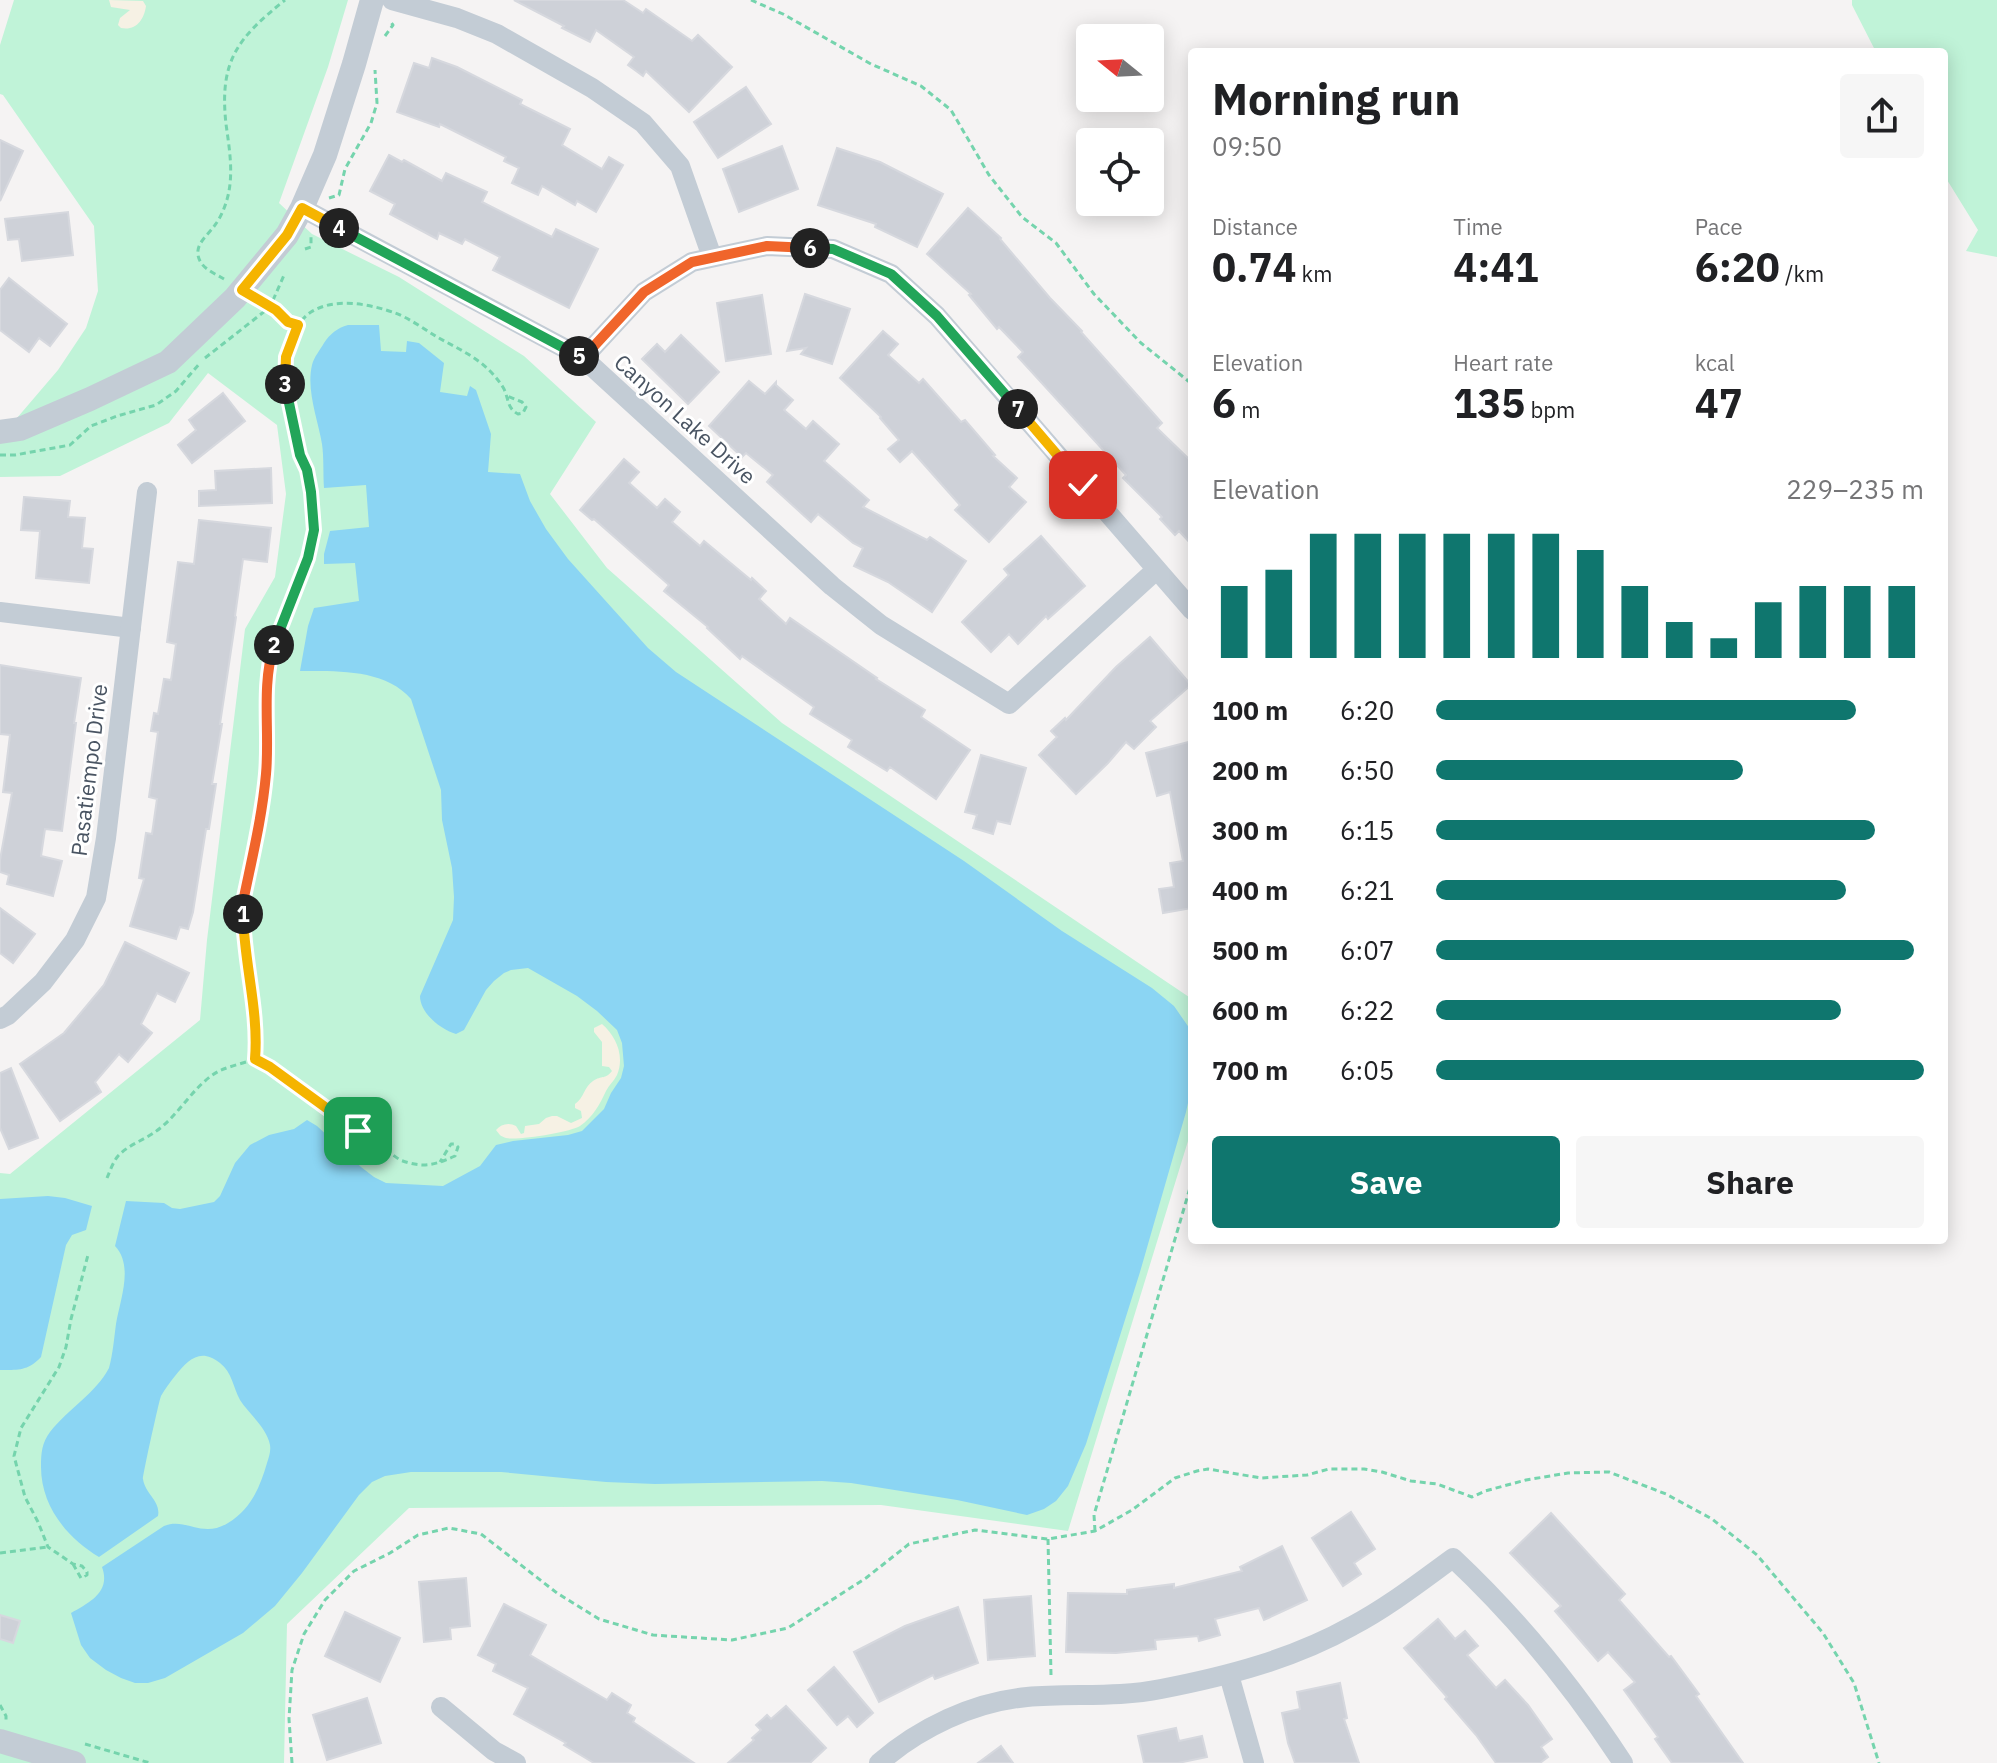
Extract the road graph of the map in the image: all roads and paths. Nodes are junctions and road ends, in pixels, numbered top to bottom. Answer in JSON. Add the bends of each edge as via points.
{"nodes":[{"id":1,"x":285,"y":0,"type":"edge"},
{"id":2,"x":751,"y":0,"type":"edge"},
{"id":3,"x":383,"y":4,"type":"edge"},
{"id":4,"x":382,"y":45,"type":"dead end"},
{"id":5,"x":375,"y":68,"type":"dead end"},
{"id":6,"x":329,"y":198,"type":"dead end"},
{"id":7,"x":302,"y":208,"type":"junction"},
{"id":8,"x":712,"y":257,"type":"junction"},
{"id":9,"x":242,"y":290,"type":"junction"},
{"id":10,"x":298,"y":325,"type":"junction"},
{"id":11,"x":583,"y":358,"type":"junction"},
{"id":12,"x":1188,"y":381,"type":"edge"},
{"id":13,"x":507,"y":396,"type":"junction"},
{"id":14,"x":0,"y":432,"type":"edge"},
{"id":15,"x":147,"y":492,"type":"dead end"},
{"id":16,"x":1156,"y":570,"type":"junction"},
{"id":17,"x":1188,"y":606,"type":"edge"},
{"id":18,"x":0,"y":612,"type":"edge"},
{"id":19,"x":131,"y":628,"type":"junction"},
{"id":20,"x":0,"y":1019,"type":"edge"},
{"id":21,"x":255,"y":1059,"type":"junction"},
{"id":22,"x":440,"y":1162,"type":"junction"},
{"id":23,"x":107,"y":1178,"type":"dead end"},
{"id":24,"x":1188,"y":1195,"type":"edge"},
{"id":25,"x":88,"y":1255,"type":"dead end"},
{"id":26,"x":1095,"y":1531,"type":"junction"},
{"id":27,"x":1048,"y":1539,"type":"junction"},
{"id":28,"x":48,"y":1547,"type":"junction"},
{"id":29,"x":0,"y":1553,"type":"edge"},
{"id":30,"x":73,"y":1564,"type":"dead end"},
{"id":31,"x":1229,"y":1675,"type":"junction"},
{"id":32,"x":1052,"y":1696,"type":"junction"},
{"id":33,"x":441,"y":1707,"type":"dead end"},
{"id":34,"x":0,"y":1741,"type":"edge"},
{"id":35,"x":883,"y":1762,"type":"edge"},
{"id":36,"x":74,"y":1763,"type":"edge"},
{"id":37,"x":292,"y":1763,"type":"edge"},
{"id":38,"x":516,"y":1763,"type":"edge"},
{"id":39,"x":1254,"y":1763,"type":"edge"},
{"id":40,"x":1623,"y":1763,"type":"edge"},
{"id":41,"x":1879,"y":1763,"type":"edge"}],
"edges":[{"from":1,"to":9,"type":"path","via":[[235,50],[225,92],[229,191],[217,223],[197,249],[204,267]]},
{"from":2,"to":12,"type":"path","via":[[921,86],[951,110],[989,175],[1022,217],[1056,243],[1094,294],[1141,343]]},
{"from":3,"to":4,"type":"path","via":[[393,25]]},
{"from":3,"to":7,"type":"street","via":[[354,64]]},
{"from":3,"to":8,"type":"street","via":[[428,9],[497,34],[643,123],[680,166]]},
{"from":5,"to":6,"type":"path","via":[[377,103],[371,123],[345,169],[339,195]]},
{"from":7,"to":9,"type":"street"},
{"from":7,"to":11,"type":"street","name":"Canyon Lake Drive"},
{"from":8,"to":11,"type":"street","via":[[692,262],[644,292]]},
{"from":8,"to":16,"type":"street","via":[[767,246],[833,249],[891,274],[937,316]]},
{"from":9,"to":10,"type":"path"},
{"from":9,"to":14,"type":"street","via":[[168,362],[20,429]]},
{"from":10,"to":13,"type":"path","via":[[323,306],[344,303],[397,313],[486,367]]},
{"from":10,"to":21,"type":"path","via":[[284,380],[307,470],[314,530],[272,650],[267,680],[262,809],[242,907]]},
{"from":11,"to":16,"type":"street","name":"Canyon Lake Drive","via":[[832,586],[881,625],[1009,704]]},
{"from":13,"to":13,"type":"path","via":[[513,411],[523,413],[522,402]]},
{"from":15,"to":19,"type":"street","name":"Pasatiempo Drive"},
{"from":16,"to":17,"type":"street"},
{"from":18,"to":19,"type":"street"},
{"from":19,"to":20,"type":"street","name":"Pasatiempo Drive","via":[[96,898],[75,940],[43,982]]},
{"from":21,"to":22,"type":"path","via":[[400,1160],[421,1166]]},
{"from":21,"to":23,"type":"path","via":[[220,1071],[198,1087],[169,1121],[118,1156]]},
{"from":22,"to":22,"type":"path","via":[[455,1156],[458,1147],[451,1144]]},
{"from":24,"to":26,"type":"path","via":[[1094,1515]]},
{"from":25,"to":28,"type":"path","via":[[59,1367],[21,1428],[14,1456],[25,1497]]},
{"from":26,"to":27,"type":"path"},
{"from":26,"to":41,"type":"path","via":[[1175,1478],[1208,1469],[1271,1478],[1364,1469],[1472,1497],[1526,1480],[1609,1472],[1712,1519],[1757,1555],[1823,1633],[1854,1683]]},
{"from":27,"to":32,"type":"path"},
{"from":27,"to":37,"type":"path","via":[[975,1530],[909,1544],[788,1628],[732,1640],[653,1635],[599,1619],[481,1534],[449,1528],[418,1535],[354,1571],[325,1600],[304,1634],[292,1670]]},
{"from":28,"to":29,"type":"path"},
{"from":28,"to":30,"type":"path"},
{"from":31,"to":32,"type":"street","via":[[1158,1690]]},
{"from":31,"to":39,"type":"street"},
{"from":31,"to":40,"type":"street","via":[[1354,1626],[1453,1558],[1531,1638]]},
{"from":32,"to":35,"type":"street","via":[[961,1713],[924,1730]]},
{"from":33,"to":38,"type":"street"},
{"from":34,"to":36,"type":"street"}]}
